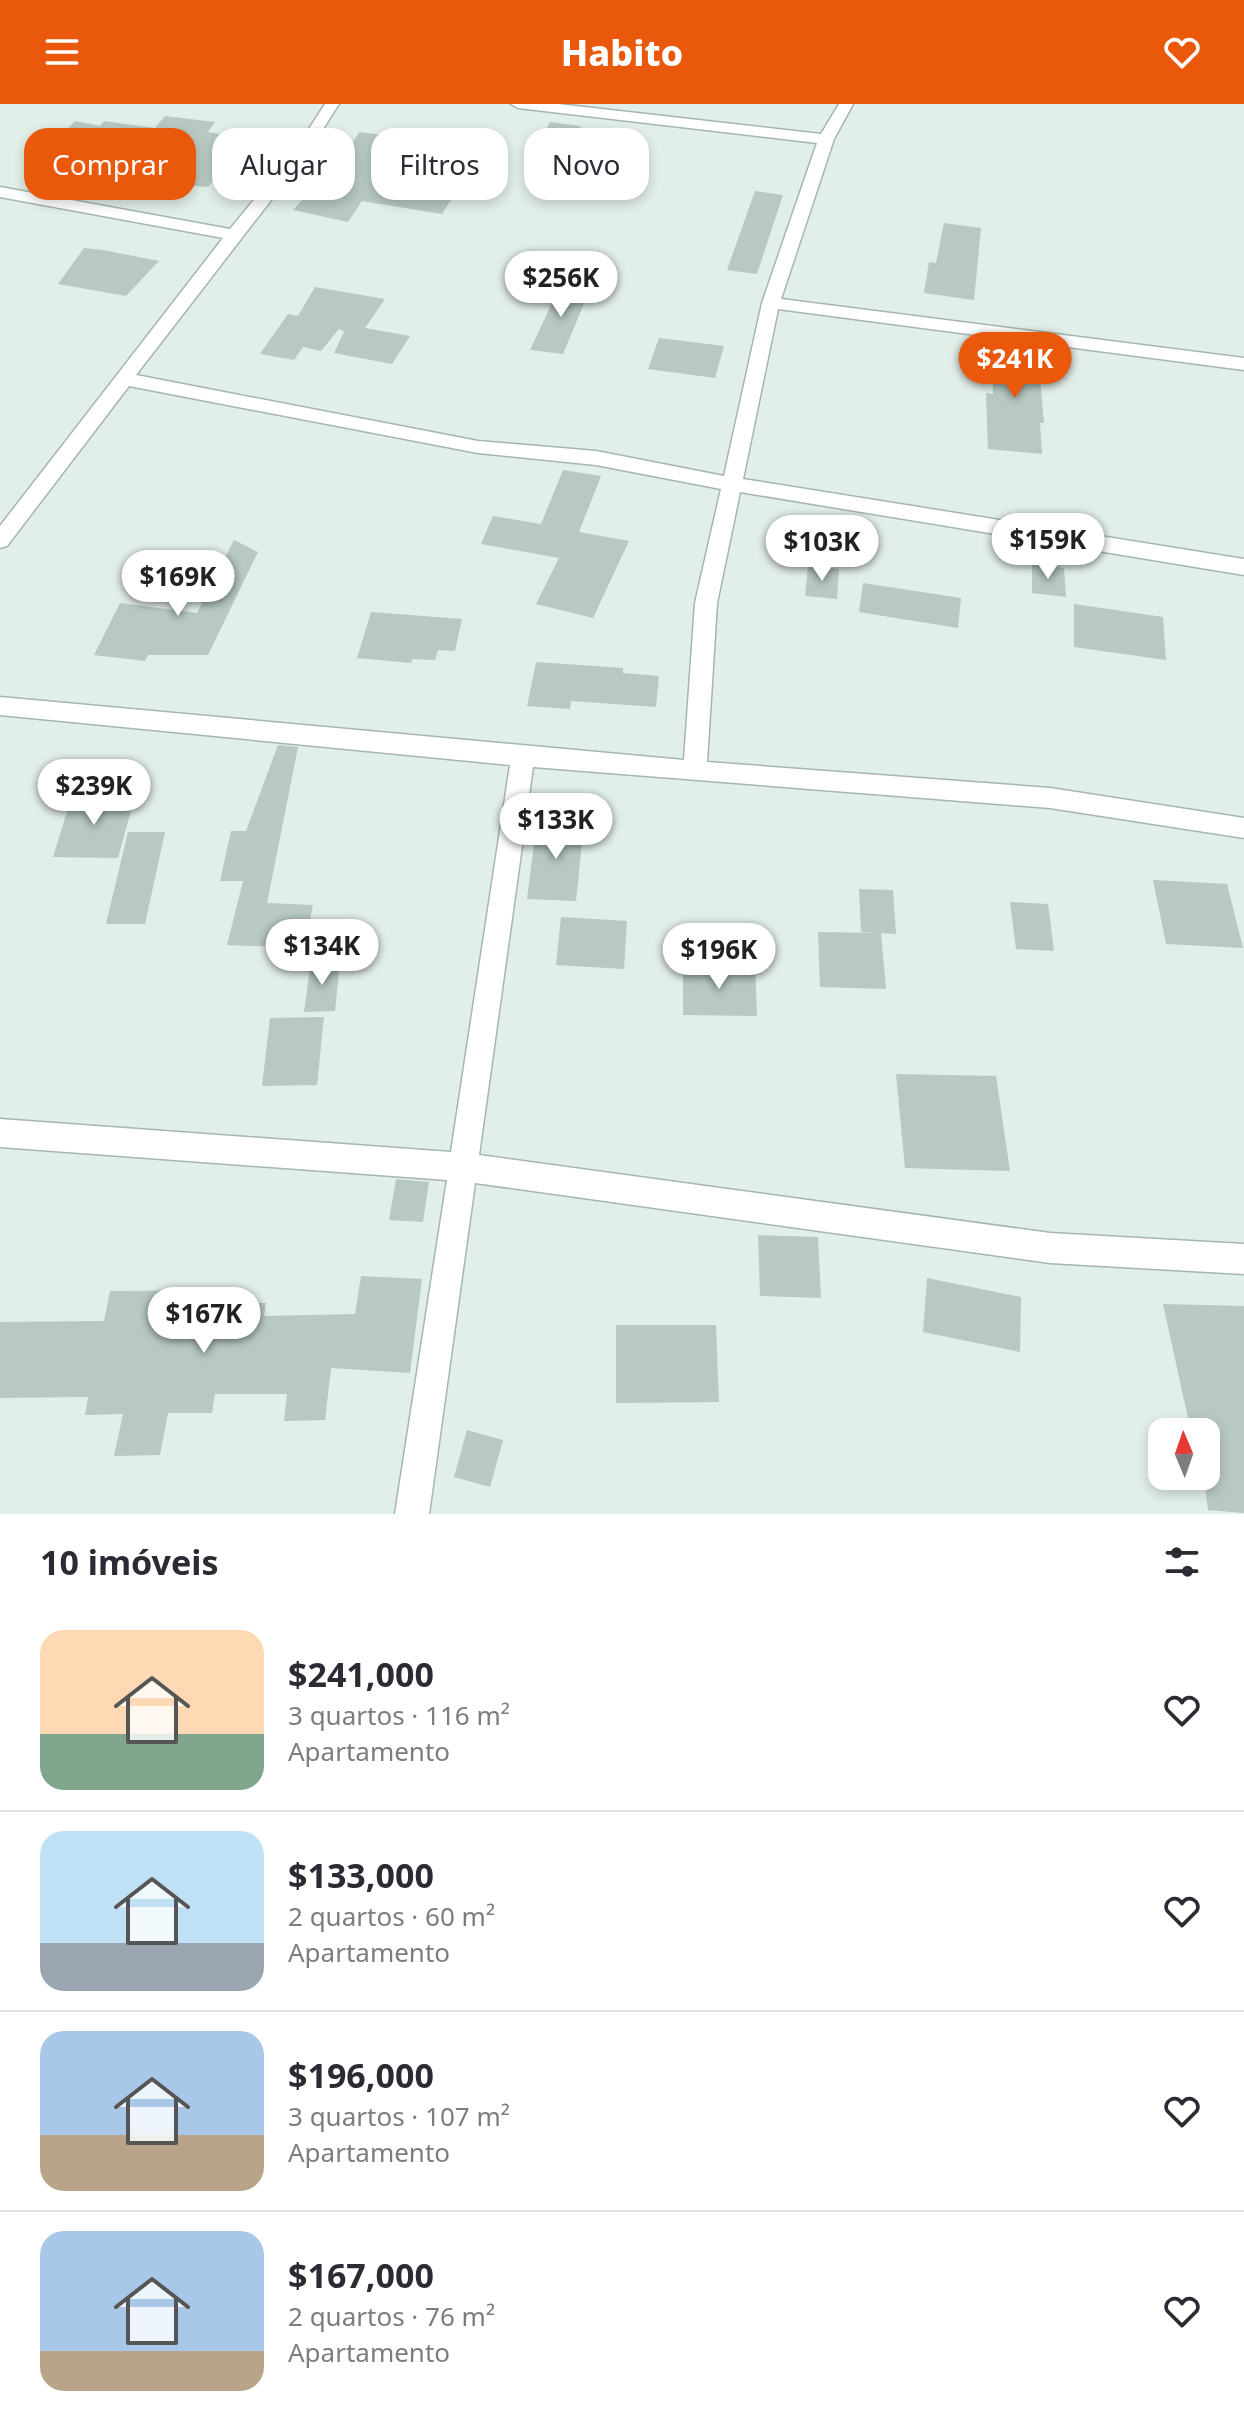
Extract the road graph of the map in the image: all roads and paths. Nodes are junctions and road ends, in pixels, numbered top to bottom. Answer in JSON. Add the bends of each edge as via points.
{"nodes":[{"id":1,"x":332,"y":104,"type":"edge"},
{"id":2,"x":518,"y":104,"type":"edge"},
{"id":3,"x":846,"y":104,"type":"edge"},
{"id":4,"x":601,"y":109,"type":"edge"},
{"id":5,"x":826,"y":139,"type":"junction"},
{"id":6,"x":0,"y":192,"type":"edge"},
{"id":7,"x":234,"y":235,"type":"junction"},
{"id":8,"x":771,"y":303,"type":"junction"},
{"id":9,"x":1244,"y":364,"type":"edge"},
{"id":10,"x":124,"y":379,"type":"junction"},
{"id":11,"x":732,"y":484,"type":"junction"},
{"id":12,"x":0,"y":541,"type":"edge"},
{"id":13,"x":1244,"y":567,"type":"edge"},
{"id":14,"x":0,"y":706,"type":"edge"},
{"id":15,"x":523,"y":757,"type":"junction"},
{"id":16,"x":695,"y":769,"type":"junction"},
{"id":17,"x":1244,"y":828,"type":"edge"},
{"id":18,"x":0,"y":1133,"type":"edge"},
{"id":19,"x":464,"y":1167,"type":"junction"},
{"id":20,"x":1244,"y":1259,"type":"edge"},
{"id":21,"x":412,"y":1514,"type":"edge"}],
"edges":[{"from":1,"to":7,"type":"street"},
{"from":2,"to":4,"type":"street"},
{"from":3,"to":5,"type":"street"},
{"from":4,"to":5,"type":"street"},
{"from":5,"to":8,"type":"street"},
{"from":6,"to":7,"type":"street"},
{"from":7,"to":10,"type":"street"},
{"from":8,"to":9,"type":"street"},
{"from":8,"to":11,"type":"street"},
{"from":10,"to":11,"type":"street","via":[[478,447],[596,458]]},
{"from":10,"to":12,"type":"street"},
{"from":11,"to":13,"type":"street"},
{"from":11,"to":16,"type":"street","via":[[706,603]]},
{"from":14,"to":15,"type":"street"},
{"from":15,"to":16,"type":"street"},
{"from":15,"to":19,"type":"street"},
{"from":16,"to":17,"type":"street","via":[[1050,798]]},
{"from":18,"to":19,"type":"street"},
{"from":19,"to":20,"type":"street","via":[[1050,1248]]},
{"from":19,"to":21,"type":"street"}]}
